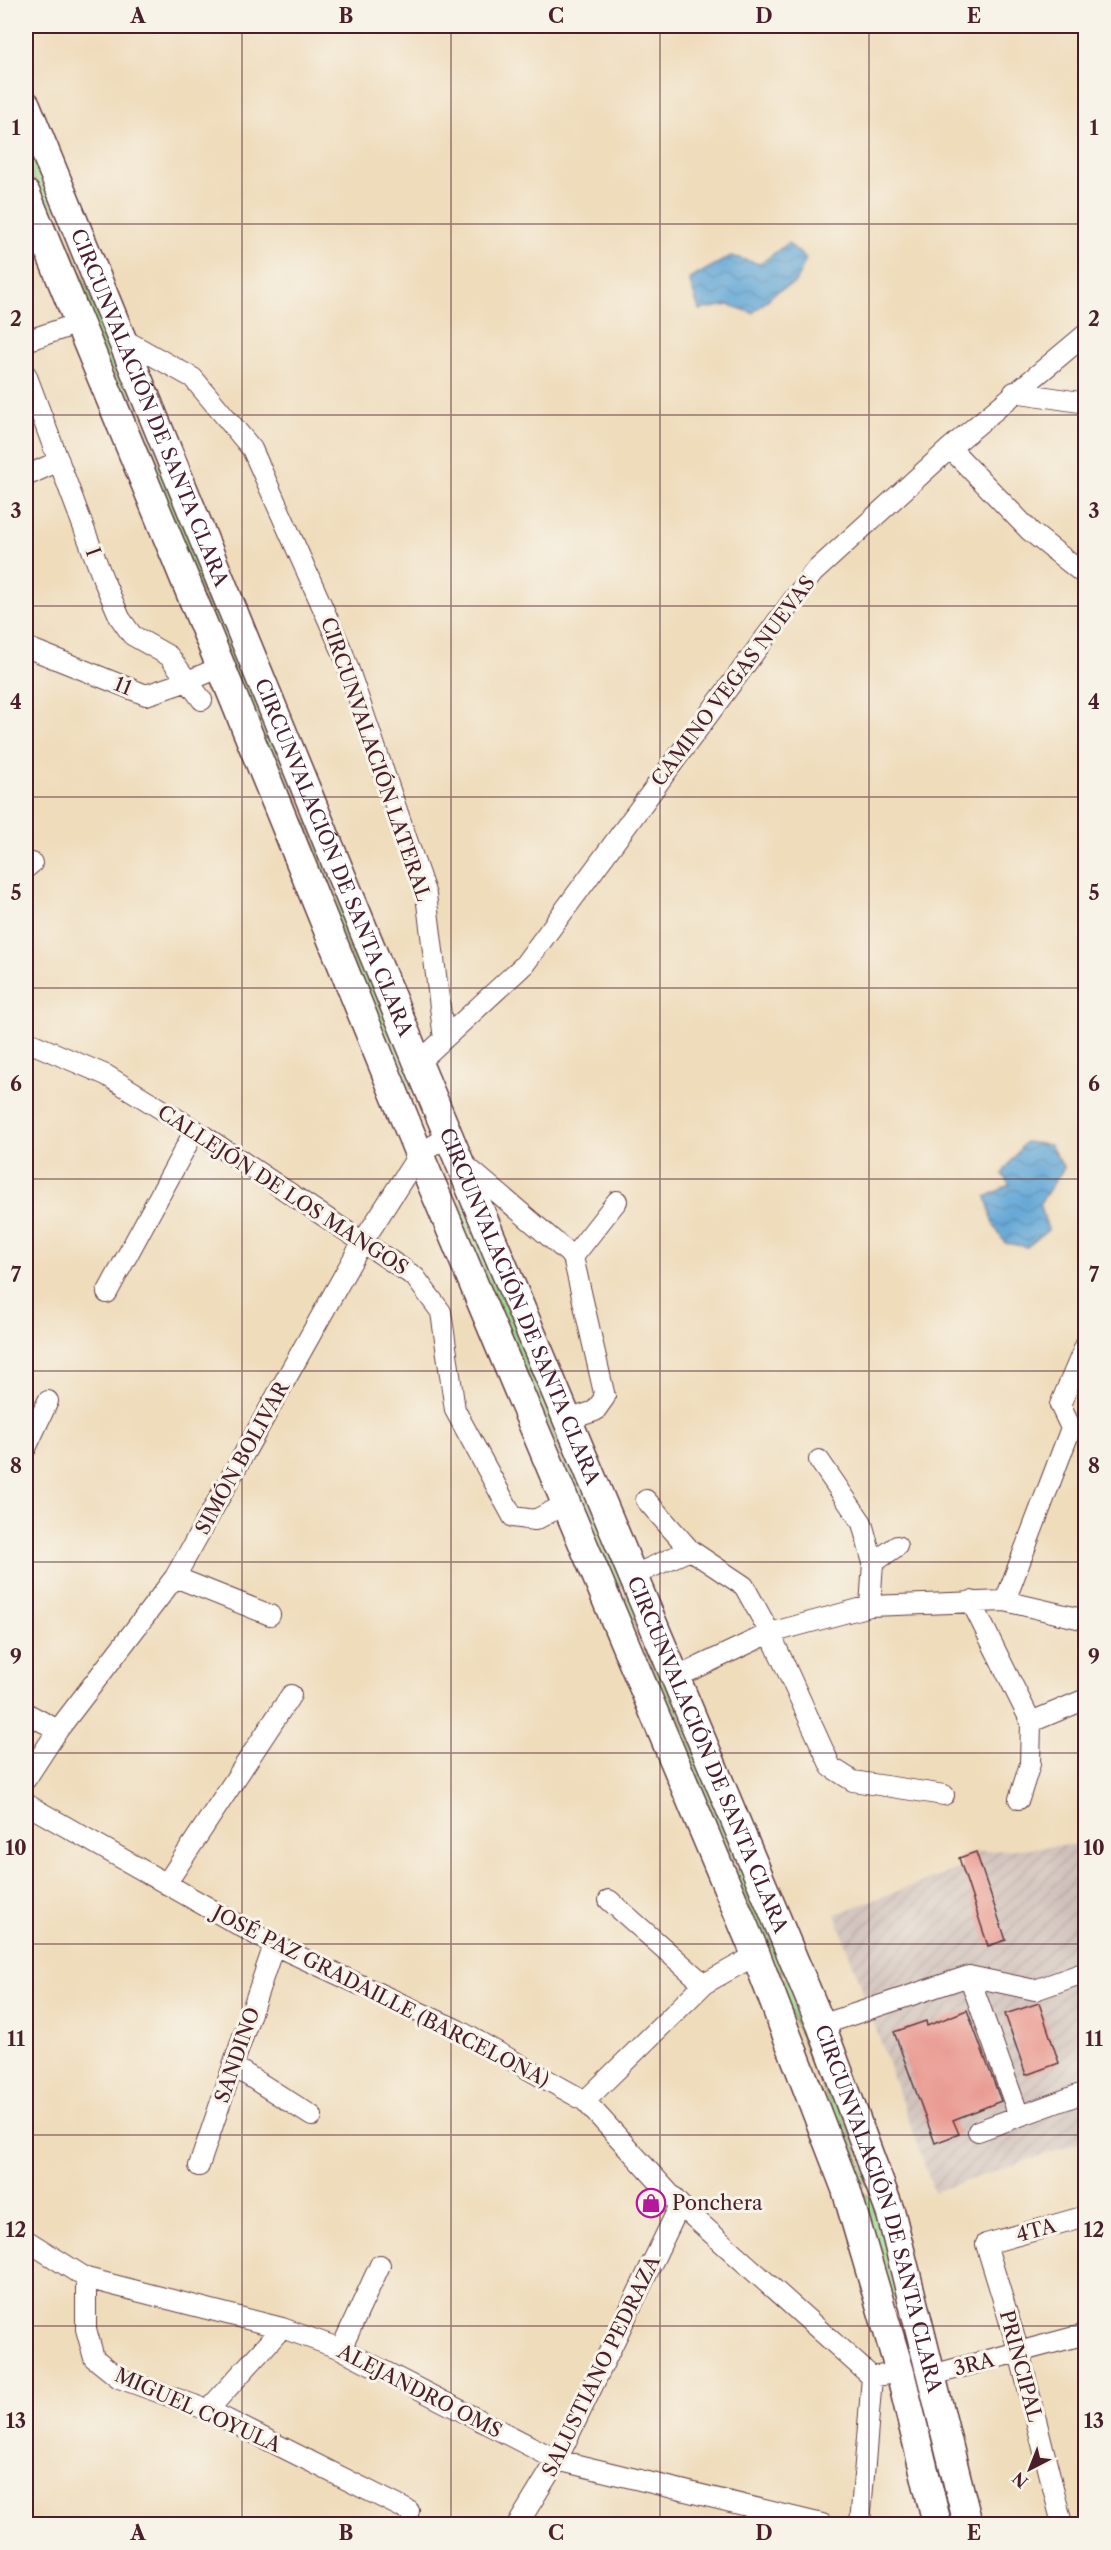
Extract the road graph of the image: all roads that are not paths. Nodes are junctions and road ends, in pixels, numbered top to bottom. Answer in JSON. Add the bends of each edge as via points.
{"nodes":[{"id":1,"x":26,"y":105,"type":"edge"},
{"id":2,"x":26,"y":194,"type":"edge"},
{"id":3,"x":79,"y":323,"type":"junction"},
{"id":4,"x":1086,"y":334,"type":"edge"},
{"id":5,"x":123,"y":339,"type":"junction"},
{"id":6,"x":26,"y":341,"type":"edge"},
{"id":7,"x":26,"y":374,"type":"edge"},
{"id":8,"x":1014,"y":392,"type":"junction"},
{"id":9,"x":1086,"y":403,"type":"edge"},
{"id":10,"x":950,"y":448,"type":"junction"},
{"id":11,"x":59,"y":461,"type":"junction"},
{"id":12,"x":26,"y":476,"type":"edge"},
{"id":13,"x":1086,"y":576,"type":"edge"},
{"id":14,"x":26,"y":647,"type":"edge"},
{"id":15,"x":221,"y":667,"type":"junction"},
{"id":16,"x":188,"y":681,"type":"junction"},
{"id":17,"x":202,"y":700,"type":"dead end"},
{"id":18,"x":444,"y":1039,"type":"junction"},
{"id":19,"x":26,"y":1041,"type":"edge"},
{"id":20,"x":418,"y":1063,"type":"junction"},
{"id":21,"x":195,"y":1130,"type":"junction"},
{"id":22,"x":454,"y":1148,"type":"junction"},
{"id":23,"x":419,"y":1154,"type":"junction"},
{"id":24,"x":617,"y":1201,"type":"dead end"},
{"id":25,"x":362,"y":1243,"type":"junction"},
{"id":26,"x":573,"y":1257,"type":"junction"},
{"id":27,"x":107,"y":1293,"type":"dead end"},
{"id":28,"x":1086,"y":1344,"type":"edge"},
{"id":29,"x":48,"y":1401,"type":"dead end"},
{"id":30,"x":567,"y":1420,"type":"junction"},
{"id":31,"x":1078,"y":1431,"type":"edge"},
{"id":32,"x":26,"y":1448,"type":"edge"},
{"id":33,"x":819,"y":1460,"type":"dead end"},
{"id":34,"x":646,"y":1500,"type":"dead end"},
{"id":35,"x":566,"y":1504,"type":"junction"},
{"id":36,"x":897,"y":1546,"type":"dead end"},
{"id":37,"x":690,"y":1551,"type":"junction"},
{"id":38,"x":873,"y":1563,"type":"junction"},
{"id":39,"x":632,"y":1576,"type":"junction"},
{"id":40,"x":175,"y":1577,"type":"junction"},
{"id":41,"x":971,"y":1601,"type":"junction"},
{"id":42,"x":1005,"y":1601,"type":"junction"},
{"id":43,"x":870,"y":1606,"type":"junction"},
{"id":44,"x":270,"y":1615,"type":"dead end"},
{"id":45,"x":1086,"y":1620,"type":"edge"},
{"id":46,"x":770,"y":1633,"type":"junction"},
{"id":47,"x":675,"y":1678,"type":"junction"},
{"id":48,"x":291,"y":1695,"type":"dead end"},
{"id":49,"x":1086,"y":1699,"type":"edge"},
{"id":50,"x":26,"y":1713,"type":"edge"},
{"id":51,"x":1031,"y":1722,"type":"junction"},
{"id":52,"x":58,"y":1730,"type":"junction"},
{"id":53,"x":26,"y":1779,"type":"edge"},
{"id":54,"x":944,"y":1795,"type":"dead end"},
{"id":55,"x":1019,"y":1799,"type":"dead end"},
{"id":56,"x":26,"y":1804,"type":"edge"},
{"id":57,"x":166,"y":1884,"type":"junction"},
{"id":58,"x":609,"y":1900,"type":"dead end"},
{"id":59,"x":274,"y":1945,"type":"junction"},
{"id":60,"x":756,"y":1955,"type":"junction"},
{"id":61,"x":969,"y":1976,"type":"junction"},
{"id":62,"x":1084,"y":1979,"type":"edge"},
{"id":63,"x":705,"y":1984,"type":"junction"},
{"id":64,"x":821,"y":2025,"type":"junction"},
{"id":65,"x":233,"y":2066,"type":"junction"},
{"id":66,"x":1086,"y":2092,"type":"edge"},
{"id":67,"x":585,"y":2101,"type":"junction"},
{"id":68,"x":312,"y":2116,"type":"dead end"},
{"id":69,"x":1019,"y":2116,"type":"junction"},
{"id":70,"x":978,"y":2131,"type":"dead end"},
{"id":71,"x":199,"y":2166,"type":"dead end"},
{"id":72,"x":680,"y":2205,"type":"junction"},
{"id":73,"x":1086,"y":2216,"type":"edge"},
{"id":74,"x":26,"y":2240,"type":"edge"},
{"id":75,"x":986,"y":2244,"type":"joint"},
{"id":76,"x":380,"y":2265,"type":"dead end"},
{"id":77,"x":86,"y":2278,"type":"junction"},
{"id":78,"x":282,"y":2328,"type":"junction"},
{"id":79,"x":1086,"y":2334,"type":"edge"},
{"id":80,"x":340,"y":2349,"type":"junction"},
{"id":81,"x":1019,"y":2352,"type":"junction"},
{"id":82,"x":900,"y":2372,"type":"junction"},
{"id":83,"x":932,"y":2375,"type":"junction"},
{"id":84,"x":872,"y":2377,"type":"junction"},
{"id":85,"x":208,"y":2410,"type":"junction"},
{"id":86,"x":557,"y":2460,"type":"junction"},
{"id":87,"x":409,"y":2511,"type":"dead end"},
{"id":88,"x":518,"y":2524,"type":"edge"},
{"id":89,"x":822,"y":2524,"type":"edge"},
{"id":90,"x":860,"y":2524,"type":"edge"},
{"id":91,"x":937,"y":2524,"type":"edge"},
{"id":92,"x":968,"y":2524,"type":"edge"},
{"id":93,"x":1062,"y":2524,"type":"edge"}],
"edges":[{"from":1,"to":5,"type":"highway","name":"CIRCUNVALACIÓN DE SANTA CLARA"},
{"from":2,"to":3,"type":"highway","name":"CIRCUNVALACIÓN DE SANTA CLARA"},
{"from":3,"to":6,"type":"street"},
{"from":3,"to":15,"type":"highway","name":"CIRCUNVALACIÓN DE SANTA CLARA"},
{"from":4,"to":8,"type":"street","name":"CAMINO VEGAS NUEVAS"},
{"from":5,"to":18,"type":"street","name":"CIRCUNVALACIÓN LATERAL","via":[[193,378],[252,449],[343,653],[426,896]]},
{"from":5,"to":20,"type":"highway","name":"CIRCUNVALACIÓN DE SANTA CLARA"},
{"from":7,"to":11,"type":"street","name":"I"},
{"from":8,"to":9,"type":"street"},
{"from":8,"to":10,"type":"street","name":"CAMINO VEGAS NUEVAS"},
{"from":10,"to":13,"type":"street","via":[[1030,531]]},
{"from":10,"to":18,"type":"street","name":"CAMINO VEGAS NUEVAS","via":[[813,573],[524,965]]},
{"from":11,"to":12,"type":"street"},
{"from":11,"to":16,"type":"street","name":"I","via":[[120,618],[132,634],[168,656]]},
{"from":14,"to":16,"type":"street","name":"11","via":[[146,694]]},
{"from":15,"to":16,"type":"street","name":"11"},
{"from":15,"to":23,"type":"highway","name":"CIRCUNVALACIÓN DE SANTA CLARA"},
{"from":16,"to":17,"type":"street","name":"I"},
{"from":18,"to":20,"type":"street","name":"CAMINO VEGAS NUEVAS"},
{"from":19,"to":21,"type":"street","name":"CALLEJÓN DE LOS MANGOS","via":[[106,1075]]},
{"from":20,"to":22,"type":"highway","name":"CIRCUNVALACIÓN DE SANTA CLARA"},
{"from":21,"to":25,"type":"street","name":"CALLEJÓN DE LOS MANGOS"},
{"from":21,"to":27,"type":"street"},
{"from":22,"to":23,"type":"street","name":"SIMÓN BOLIVAR"},
{"from":22,"to":26,"type":"street"},
{"from":22,"to":30,"type":"highway","name":"CIRCUNVALACIÓN DE SANTA CLARA"},
{"from":23,"to":25,"type":"street","name":"SIMÓN BOLIVAR"},
{"from":23,"to":35,"type":"highway","name":"CIRCUNVALACIÓN DE SANTA CLARA"},
{"from":24,"to":26,"type":"street"},
{"from":25,"to":35,"type":"street","name":"CALLEJÓN DE LOS MANGOS","via":[[415,1277],[441,1312],[455,1410],[513,1517],[535,1520]]},
{"from":25,"to":40,"type":"street","name":"SIMÓN BOLIVAR"},
{"from":26,"to":30,"type":"street","via":[[605,1397],[595,1411]]},
{"from":28,"to":31,"type":"street","via":[[1060,1405]]},
{"from":29,"to":32,"type":"street"},
{"from":30,"to":39,"type":"highway","name":"CIRCUNVALACIÓN DE SANTA CLARA"},
{"from":31,"to":42,"type":"street"},
{"from":33,"to":38,"type":"street","via":[[862,1523]]},
{"from":34,"to":37,"type":"street"},
{"from":35,"to":60,"type":"highway","name":"CIRCUNVALACIÓN DE SANTA CLARA"},
{"from":36,"to":38,"type":"street"},
{"from":37,"to":39,"type":"street"},
{"from":37,"to":46,"type":"street","via":[[744,1586]]},
{"from":38,"to":43,"type":"street"},
{"from":39,"to":47,"type":"highway","name":"CIRCUNVALACIÓN DE SANTA CLARA"},
{"from":40,"to":44,"type":"street"},
{"from":40,"to":52,"type":"street","name":"SIMÓN BOLIVAR"},
{"from":41,"to":42,"type":"street"},
{"from":41,"to":43,"type":"street"},
{"from":41,"to":51,"type":"street"},
{"from":42,"to":45,"type":"street"},
{"from":43,"to":46,"type":"street"},
{"from":46,"to":47,"type":"street"},
{"from":46,"to":54,"type":"street","via":[[831,1767],[853,1781]]},
{"from":47,"to":64,"type":"highway","name":"CIRCUNVALACIÓN DE SANTA CLARA"},
{"from":48,"to":57,"type":"street"},
{"from":49,"to":51,"type":"street"},
{"from":50,"to":52,"type":"street"},
{"from":51,"to":55,"type":"street","via":[[1030,1764]]},
{"from":52,"to":53,"type":"street","name":"SIMÓN BOLIVAR"},
{"from":56,"to":57,"type":"street","name":"JOSÉ PAZ GRADAILLE (BARCELONA)"},
{"from":57,"to":59,"type":"street","name":"JOSÉ PAZ GRADAILLE (BARCELONA)"},
{"from":58,"to":63,"type":"street"},
{"from":59,"to":65,"type":"street","name":"SANDINO"},
{"from":59,"to":67,"type":"street","name":"JOSÉ PAZ GRADAILLE (BARCELONA)","via":[[458,2030]]},
{"from":60,"to":63,"type":"street"},
{"from":60,"to":82,"type":"highway","name":"CIRCUNVALACIÓN DE SANTA CLARA","via":[[846,2189]]},
{"from":61,"to":62,"type":"street","via":[[1035,1990]]},
{"from":61,"to":64,"type":"street"},
{"from":61,"to":69,"type":"street"},
{"from":63,"to":67,"type":"street"},
{"from":64,"to":83,"type":"highway","name":"CIRCUNVALACIÓN DE SANTA CLARA","via":[[891,2214]]},
{"from":65,"to":68,"type":"street"},
{"from":65,"to":71,"type":"street","name":"SANDINO"},
{"from":66,"to":69,"type":"street"},
{"from":67,"to":72,"type":"street","name":"JOSÉ PAZ GRADAILLE (BARCELONA)"},
{"from":69,"to":70,"type":"street"},
{"from":72,"to":84,"type":"street","name":"JOSÉ PAZ GRADAILLE (BARCELONA)"},
{"from":72,"to":86,"type":"street","name":"SALUSTIANO PEDRAZA"},
{"from":73,"to":75,"type":"street","name":"4TA"},
{"from":74,"to":77,"type":"street","name":"ALEJANDRO OMS"},
{"from":75,"to":81,"type":"street","name":"PRINCIPAL"},
{"from":76,"to":80,"type":"street"},
{"from":77,"to":78,"type":"street","name":"ALEJANDRO OMS"},
{"from":77,"to":85,"type":"street","name":"MIGUEL COYULA","via":[[86,2328],[94,2358],[119,2378]]},
{"from":78,"to":80,"type":"street","name":"ALEJANDRO OMS"},
{"from":78,"to":85,"type":"street"},
{"from":79,"to":81,"type":"street","name":"3RA"},
{"from":80,"to":86,"type":"street","name":"ALEJANDRO OMS"},
{"from":81,"to":83,"type":"street","name":"3RA"},
{"from":81,"to":93,"type":"street","name":"PRINCIPAL"},
{"from":82,"to":84,"type":"street"},
{"from":82,"to":91,"type":"highway","name":"CIRCUNVALACIÓN DE SANTA CLARA"},
{"from":83,"to":92,"type":"highway","name":"CIRCUNVALACIÓN DE SANTA CLARA"},
{"from":84,"to":90,"type":"street"},
{"from":85,"to":87,"type":"street","name":"MIGUEL COYULA"},
{"from":86,"to":88,"type":"street","name":"SALUSTIANO PEDRAZA"},
{"from":86,"to":89,"type":"street","name":"ALEJANDRO OMS"}]}
